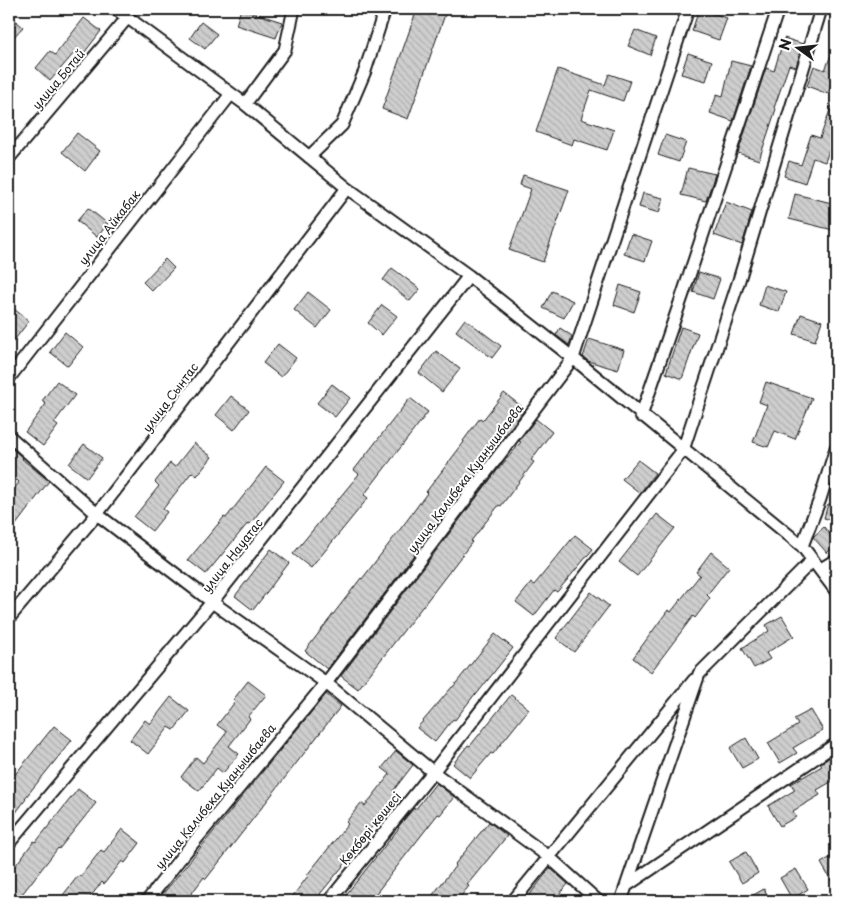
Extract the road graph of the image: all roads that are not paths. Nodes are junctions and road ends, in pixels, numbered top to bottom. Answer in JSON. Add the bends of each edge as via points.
{"nodes":[{"id":1,"x":116,"y":9,"type":"edge"},
{"id":2,"x":294,"y":9,"type":"edge"},
{"id":3,"x":386,"y":9,"type":"edge"},
{"id":4,"x":688,"y":9,"type":"edge"},
{"id":5,"x":778,"y":9,"type":"edge"},
{"id":6,"x":822,"y":9,"type":"edge"},
{"id":7,"x":128,"y":17,"type":"junction"},
{"id":8,"x":231,"y":94,"type":"junction"},
{"id":9,"x":245,"y":104,"type":"junction"},
{"id":10,"x":309,"y":157,"type":"junction"},
{"id":11,"x":9,"y":158,"type":"edge"},
{"id":12,"x":347,"y":188,"type":"junction"},
{"id":13,"x":468,"y":276,"type":"junction"},
{"id":14,"x":573,"y":358,"type":"junction"},
{"id":15,"x":9,"y":378,"type":"edge"},
{"id":16,"x":641,"y":416,"type":"junction"},
{"id":17,"x":9,"y":436,"type":"edge"},
{"id":18,"x":836,"y":448,"type":"edge"},
{"id":19,"x":683,"y":450,"type":"junction"},
{"id":20,"x":98,"y":514,"type":"junction"},
{"id":21,"x":802,"y":546,"type":"junction"},
{"id":22,"x":813,"y":560,"type":"junction"},
{"id":23,"x":836,"y":560,"type":"edge"},
{"id":24,"x":821,"y":570,"type":"junction"},
{"id":25,"x":836,"y":591,"type":"edge"},
{"id":26,"x":212,"y":602,"type":"junction"},
{"id":27,"x":9,"y":618,"type":"edge"},
{"id":28,"x":699,"y":674,"type":"junction"},
{"id":29,"x":326,"y":683,"type":"junction"},
{"id":30,"x":836,"y":744,"type":"edge"},
{"id":31,"x":433,"y":772,"type":"junction"},
{"id":32,"x":9,"y":843,"type":"edge"},
{"id":33,"x":549,"y":857,"type":"junction"},
{"id":34,"x":629,"y":884,"type":"junction"},
{"id":35,"x":147,"y":901,"type":"edge"},
{"id":36,"x":329,"y":901,"type":"edge"},
{"id":37,"x":513,"y":901,"type":"edge"},
{"id":38,"x":598,"y":901,"type":"edge"},
{"id":39,"x":621,"y":901,"type":"edge"}],
"edges":[{"from":1,"to":7,"type":"street"},
{"from":2,"to":9,"type":"street","via":[[285,50]]},
{"from":3,"to":10,"type":"street","via":[[342,125]]},
{"from":4,"to":14,"type":"street","name":"улица Калибека Куанышбаева"},
{"from":5,"to":16,"type":"street"},
{"from":6,"to":19,"type":"street","name":"Көкбөрі көшесі"},
{"from":7,"to":8,"type":"street"},
{"from":7,"to":11,"type":"street","name":"улица Ботай"},
{"from":8,"to":9,"type":"street"},
{"from":8,"to":15,"type":"street","name":"улица Айкабак"},
{"from":9,"to":10,"type":"street"},
{"from":10,"to":12,"type":"street"},
{"from":12,"to":13,"type":"street"},
{"from":12,"to":20,"type":"street","name":"улица Сынтас"},
{"from":13,"to":14,"type":"street"},
{"from":13,"to":26,"type":"street","name":"улица Науатас"},
{"from":14,"to":16,"type":"street"},
{"from":14,"to":29,"type":"street","name":"улица Калибека Куанышбаева"},
{"from":16,"to":19,"type":"street"},
{"from":17,"to":20,"type":"street"},
{"from":18,"to":21,"type":"street"},
{"from":19,"to":21,"type":"street"},
{"from":19,"to":31,"type":"street","name":"Көкбөрі көшесі"},
{"from":20,"to":26,"type":"street"},
{"from":20,"to":27,"type":"street","name":"улица Сынтас"},
{"from":21,"to":22,"type":"street"},
{"from":22,"to":24,"type":"street"},
{"from":22,"to":28,"type":"street"},
{"from":23,"to":24,"type":"street"},
{"from":24,"to":25,"type":"street"},
{"from":26,"to":29,"type":"street"},
{"from":26,"to":32,"type":"street","name":"улица Науатас"},
{"from":28,"to":33,"type":"street"},
{"from":28,"to":34,"type":"street"},
{"from":29,"to":31,"type":"street"},
{"from":29,"to":35,"type":"street","name":"улица Калибека Куанышбаева"},
{"from":30,"to":34,"type":"street"},
{"from":31,"to":33,"type":"street"},
{"from":31,"to":36,"type":"street","name":"Көкбөрі көшесі"},
{"from":33,"to":37,"type":"street"},
{"from":33,"to":38,"type":"street"},
{"from":34,"to":39,"type":"street"}]}
